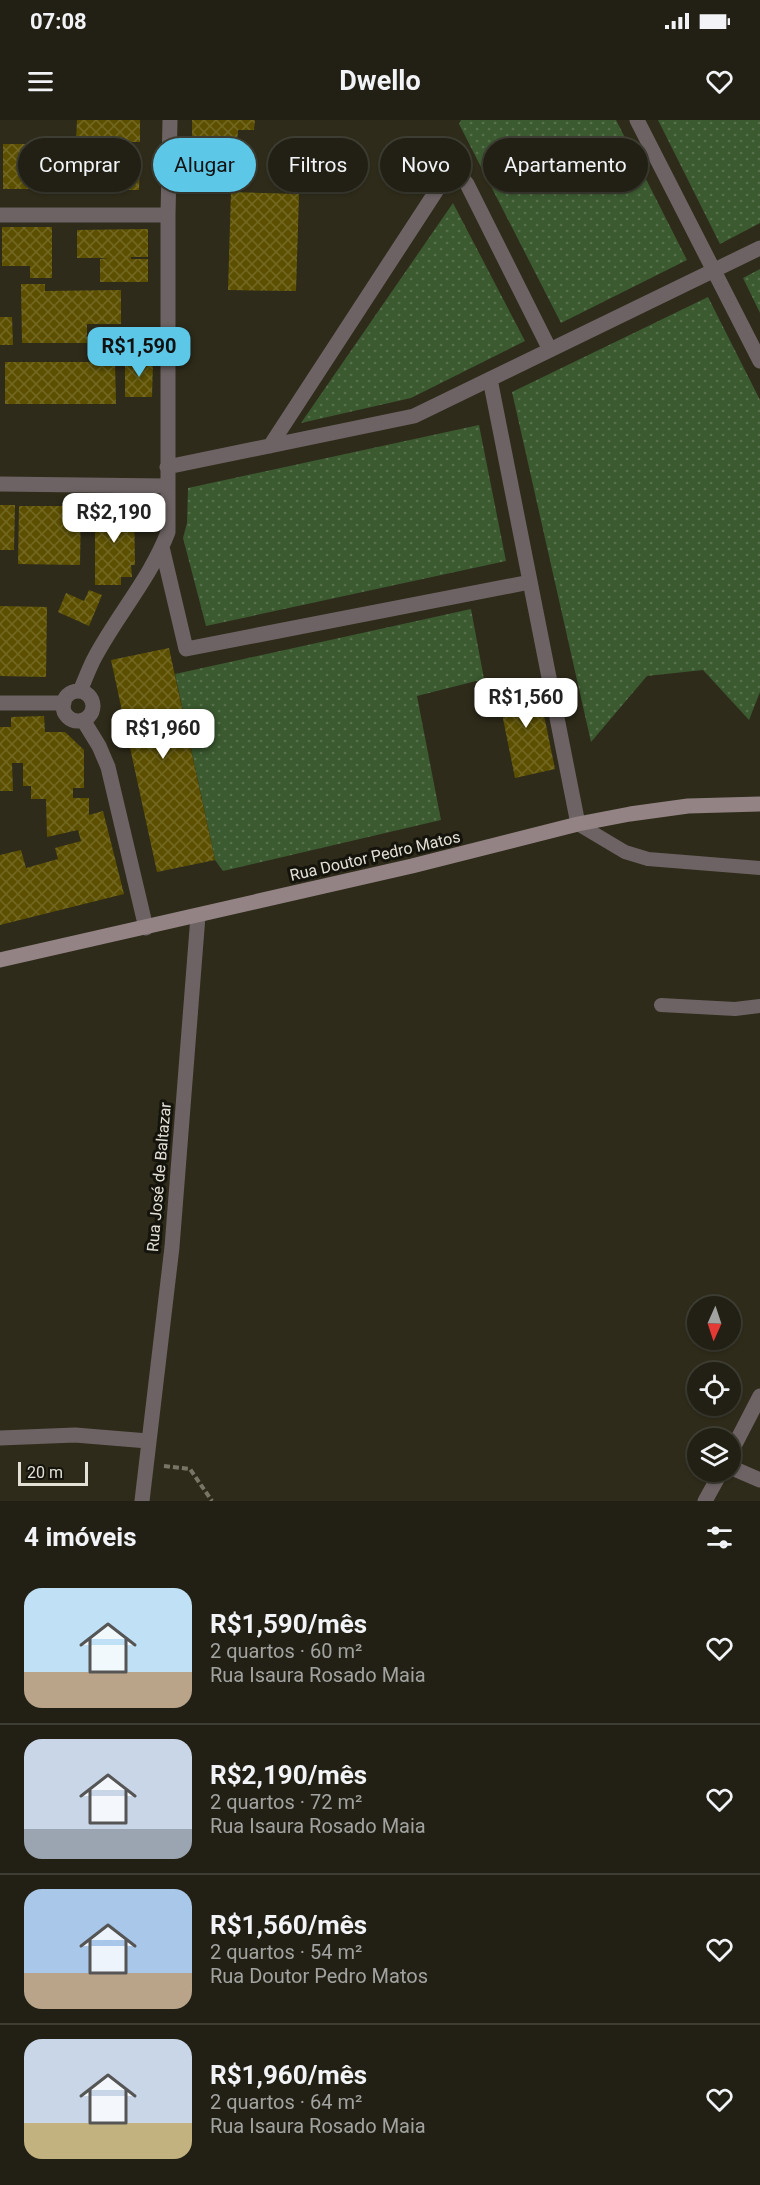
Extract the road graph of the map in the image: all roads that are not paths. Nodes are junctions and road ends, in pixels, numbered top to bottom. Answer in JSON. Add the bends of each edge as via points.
{"nodes":[{"id":1,"x":170,"y":120,"type":"edge"},
{"id":2,"x":637,"y":120,"type":"edge"},
{"id":3,"x":0,"y":215,"type":"edge"},
{"id":4,"x":168,"y":215,"type":"junction"},
{"id":5,"x":760,"y":248,"type":"edge"},
{"id":6,"x":714,"y":270,"type":"junction"},
{"id":7,"x":550,"y":350,"type":"junction"},
{"id":8,"x":760,"y":361,"type":"edge"},
{"id":9,"x":490,"y":379,"type":"junction"},
{"id":10,"x":270,"y":446,"type":"junction"},
{"id":11,"x":167,"y":467,"type":"junction"},
{"id":12,"x":0,"y":484,"type":"edge"},
{"id":13,"x":167,"y":486,"type":"junction"},
{"id":14,"x":162,"y":547,"type":"junction"},
{"id":15,"x":530,"y":582,"type":"junction"},
{"id":16,"x":80,"y":691,"type":"junction"},
{"id":17,"x":0,"y":703,"type":"edge"},
{"id":18,"x":64,"y":703,"type":"junction"},
{"id":19,"x":83,"y":720,"type":"junction"},
{"id":20,"x":760,"y":804,"type":"edge"},
{"id":21,"x":578,"y":824,"type":"junction"},
{"id":22,"x":760,"y":868,"type":"edge"},
{"id":23,"x":198,"y":916,"type":"junction"},
{"id":24,"x":146,"y":928,"type":"junction"},
{"id":25,"x":0,"y":960,"type":"edge"},
{"id":26,"x":661,"y":1005,"type":"dead end"},
{"id":27,"x":760,"y":1006,"type":"edge"},
{"id":28,"x":760,"y":1396,"type":"edge"},
{"id":29,"x":741,"y":1433,"type":"edge"},
{"id":30,"x":0,"y":1438,"type":"edge"},
{"id":31,"x":148,"y":1441,"type":"junction"},
{"id":32,"x":741,"y":1472,"type":"edge"},
{"id":33,"x":760,"y":1480,"type":"edge"},
{"id":34,"x":715,"y":1482,"type":"edge"},
{"id":35,"x":142,"y":1501,"type":"edge"},
{"id":36,"x":705,"y":1501,"type":"edge"}],
"edges":[{"from":1,"to":4,"type":"street"},
{"from":2,"to":6,"type":"street"},
{"from":3,"to":4,"type":"street"},
{"from":4,"to":11,"type":"street"},
{"from":5,"to":6,"type":"street"},
{"from":6,"to":7,"type":"street"},
{"from":6,"to":8,"type":"street"},
{"from":7,"to":9,"type":"street"},
{"from":7,"to":10,"type":"street","via":[[467,184],[460,175],[446,176]]},
{"from":9,"to":10,"type":"street","via":[[414,416]]},
{"from":9,"to":15,"type":"street"},
{"from":10,"to":11,"type":"street"},
{"from":11,"to":13,"type":"street"},
{"from":12,"to":13,"type":"street"},
{"from":13,"to":14,"type":"street","via":[[168,532]]},
{"from":14,"to":15,"type":"street","via":[[186,649]]},
{"from":14,"to":16,"type":"street","via":[[94,658]]},
{"from":15,"to":21,"type":"street"},
{"from":16,"to":18,"type":"street","via":[[71,693]]},
{"from":16,"to":19,"type":"street","via":[[93,702],[92,711]]},
{"from":17,"to":18,"type":"street"},
{"from":18,"to":19,"type":"street","via":[[67,716]]},
{"from":19,"to":24,"type":"street","via":[[108,767]]},
{"from":20,"to":21,"type":"main road","name":"Rua Doutor Pedro Matos","via":[[688,806]]},
{"from":21,"to":22,"type":"lane","via":[[625,852],[648,859]]},
{"from":21,"to":23,"type":"main road","name":"Rua Doutor Pedro Matos"},
{"from":23,"to":24,"type":"main road","name":"Rua Doutor Pedro Matos"},
{"from":23,"to":31,"type":"street","name":"Rua José de Baltazar","via":[[172,1247]]},
{"from":24,"to":25,"type":"main road","name":"Rua Doutor Pedro Matos"},
{"from":26,"to":27,"type":"lane","via":[[735,1009]]},
{"from":28,"to":29,"type":"street"},
{"from":30,"to":31,"type":"street","via":[[75,1435]]},
{"from":31,"to":35,"type":"street","name":"Rua José de Baltazar"},
{"from":32,"to":33,"type":"street"},
{"from":34,"to":36,"type":"street"}]}
